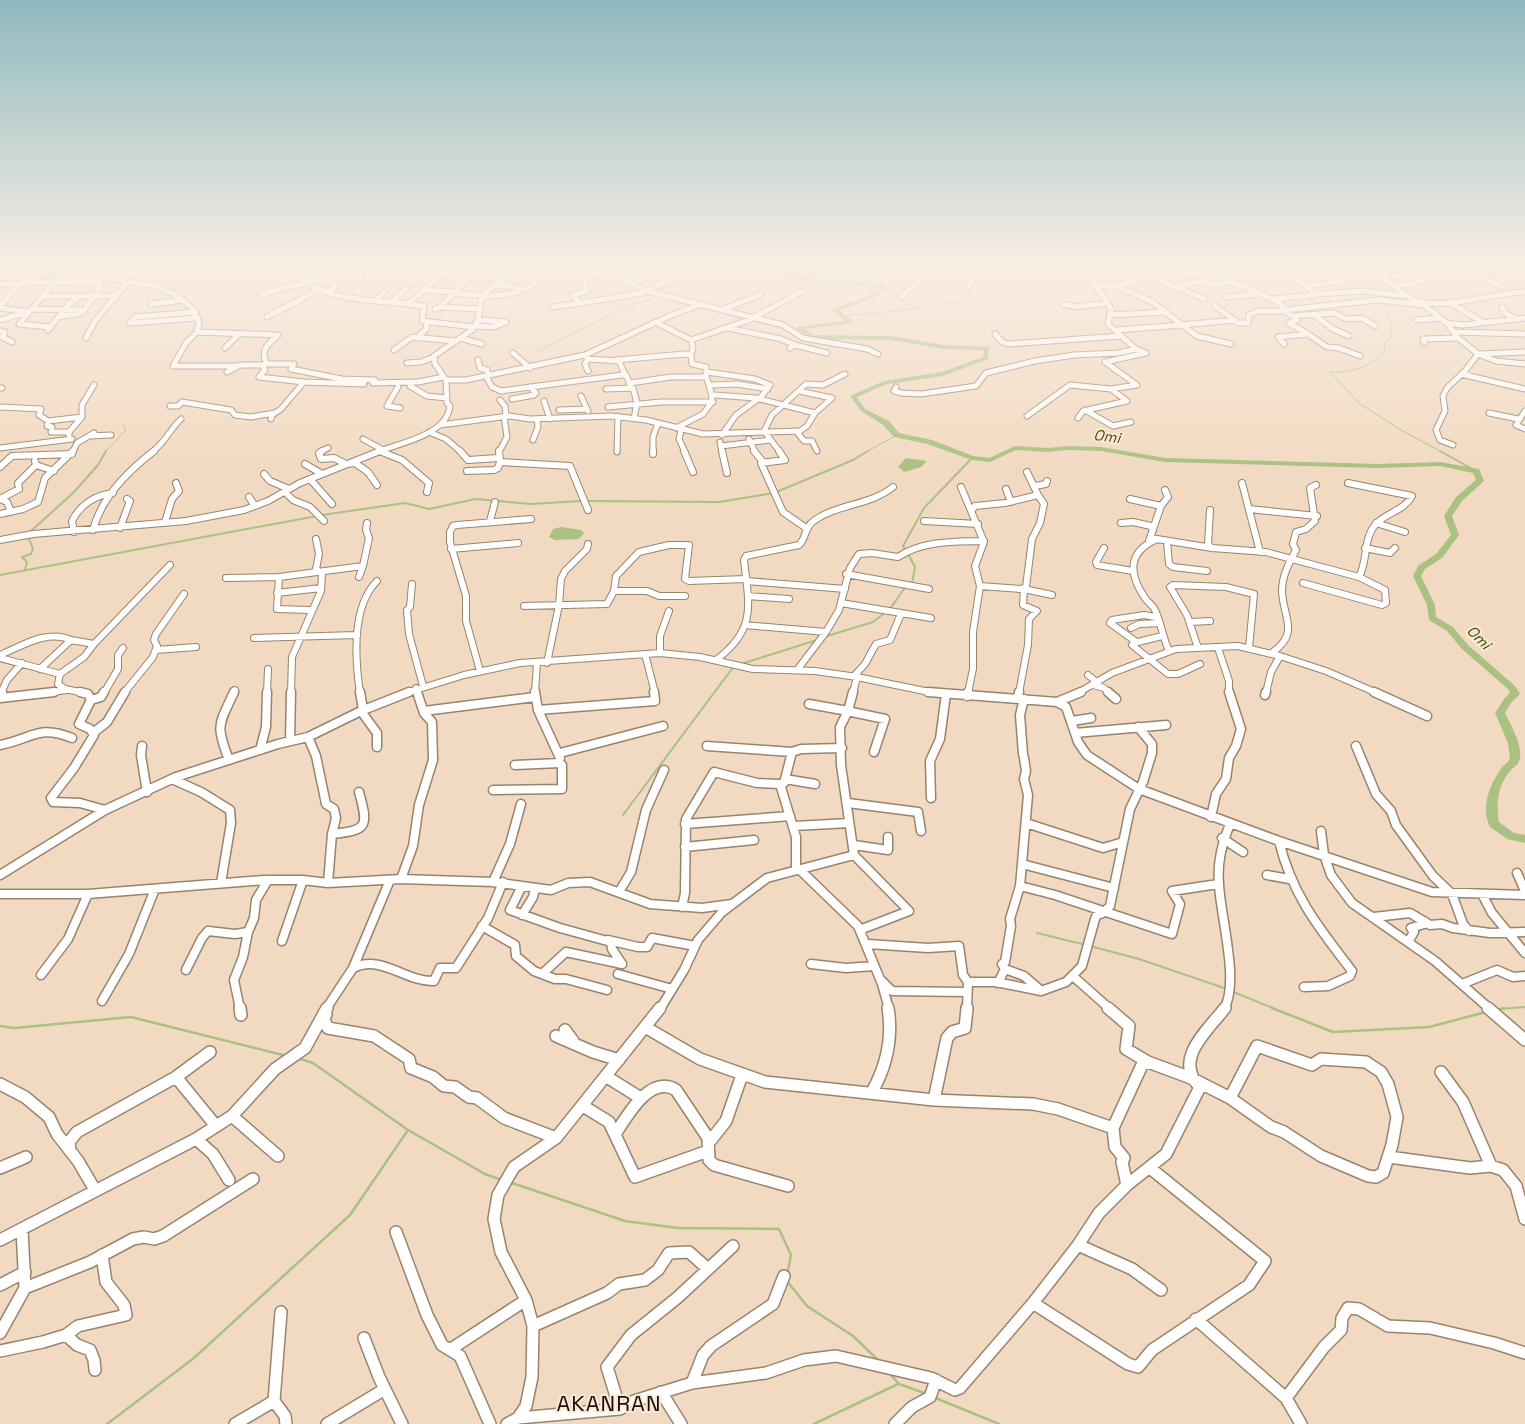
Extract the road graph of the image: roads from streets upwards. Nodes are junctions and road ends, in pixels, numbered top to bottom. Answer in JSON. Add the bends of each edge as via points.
{"nodes":[{"id":1,"x":3,"y":335,"type":"edge"},
{"id":2,"x":194,"y":335,"type":"edge"},
{"id":3,"x":238,"y":335,"type":"edge"},
{"id":4,"x":278,"y":335,"type":"edge"},
{"id":5,"x":419,"y":335,"type":"edge"},
{"id":6,"x":464,"y":335,"type":"edge"},
{"id":7,"x":628,"y":335,"type":"edge"},
{"id":8,"x":683,"y":335,"type":"edge"},
{"id":9,"x":705,"y":335,"type":"edge"},
{"id":10,"x":764,"y":335,"type":"edge"},
{"id":11,"x":800,"y":335,"type":"edge"},
{"id":12,"x":996,"y":335,"type":"edge"},
{"id":13,"x":1198,"y":335,"type":"edge"},
{"id":14,"x":1303,"y":335,"type":"edge"},
{"id":15,"x":1310,"y":335,"type":"edge"},
{"id":16,"x":1456,"y":335,"type":"edge"},
{"id":17,"x":1121,"y":336,"type":"joint"},
{"id":18,"x":416,"y":338,"type":"junction"},
{"id":19,"x":1458,"y":338,"type":"junction"},
{"id":20,"x":691,"y":340,"type":"junction"},
{"id":21,"x":456,"y":341,"type":"junction"},
{"id":22,"x":12,"y":342,"type":"dead end"},
{"id":23,"x":1424,"y":343,"type":"dead end"},
{"id":24,"x":482,"y":344,"type":"dead end"},
{"id":25,"x":1231,"y":344,"type":"dead end"},
{"id":26,"x":1284,"y":344,"type":"dead end"},
{"id":27,"x":225,"y":348,"type":"dead end"},
{"id":28,"x":1136,"y":348,"type":"junction"},
{"id":29,"x":394,"y":350,"type":"dead end"},
{"id":30,"x":1525,"y":352,"type":"edge"},
{"id":31,"x":513,"y":353,"type":"dead end"},
{"id":32,"x":827,"y":353,"type":"dead end"},
{"id":33,"x":878,"y":354,"type":"dead end"},
{"id":34,"x":1478,"y":354,"type":"junction"},
{"id":35,"x":691,"y":355,"type":"junction"},
{"id":36,"x":1360,"y":356,"type":"dead end"},
{"id":37,"x":434,"y":357,"type":"junction"},
{"id":38,"x":587,"y":357,"type":"junction"},
{"id":39,"x":478,"y":360,"type":"dead end"},
{"id":40,"x":616,"y":360,"type":"junction"},
{"id":41,"x":407,"y":363,"type":"dead end"},
{"id":42,"x":264,"y":364,"type":"junction"},
{"id":43,"x":1525,"y":364,"type":"edge"},
{"id":44,"x":239,"y":366,"type":"junction"},
{"id":45,"x":530,"y":368,"type":"junction"},
{"id":46,"x":588,"y":371,"type":"dead end"},
{"id":47,"x":227,"y":372,"type":"dead end"},
{"id":48,"x":625,"y":374,"type":"junction"},
{"id":49,"x":845,"y":374,"type":"dead end"},
{"id":50,"x":1461,"y":374,"type":"junction"},
{"id":51,"x":707,"y":375,"type":"junction"},
{"id":52,"x":487,"y":376,"type":"junction"},
{"id":53,"x":445,"y":379,"type":"junction"},
{"id":54,"x":304,"y":382,"type":"junction"},
{"id":55,"x":411,"y":384,"type":"junction"},
{"id":56,"x":94,"y":385,"type":"dead end"},
{"id":57,"x":631,"y":385,"type":"junction"},
{"id":58,"x":712,"y":385,"type":"junction"},
{"id":59,"x":398,"y":387,"type":"junction"},
{"id":60,"x":530,"y":387,"type":"junction"},
{"id":61,"x":896,"y":387,"type":"dead end"},
{"id":62,"x":606,"y":389,"type":"dead end"},
{"id":63,"x":768,"y":389,"type":"junction"},
{"id":64,"x":1111,"y":389,"type":"junction"},
{"id":65,"x":1525,"y":389,"type":"edge"},
{"id":66,"x":798,"y":391,"type":"junction"},
{"id":67,"x":715,"y":395,"type":"junction"},
{"id":68,"x":581,"y":396,"type":"dead end"},
{"id":69,"x":447,"y":398,"type":"junction"},
{"id":70,"x":512,"y":399,"type":"dead end"},
{"id":71,"x":760,"y":399,"type":"junction"},
{"id":72,"x":500,"y":400,"type":"dead end"},
{"id":73,"x":544,"y":401,"type":"dead end"},
{"id":74,"x":712,"y":402,"type":"junction"},
{"id":75,"x":638,"y":403,"type":"junction"},
{"id":76,"x":784,"y":404,"type":"junction"},
{"id":77,"x":170,"y":406,"type":"dead end"},
{"id":78,"x":0,"y":407,"type":"edge"},
{"id":79,"x":608,"y":407,"type":"dead end"},
{"id":80,"x":400,"y":408,"type":"dead end"},
{"id":81,"x":587,"y":409,"type":"junction"},
{"id":82,"x":559,"y":410,"type":"dead end"},
{"id":83,"x":1085,"y":410,"type":"junction"},
{"id":84,"x":1525,"y":410,"type":"edge"},
{"id":85,"x":276,"y":412,"type":"junction"},
{"id":86,"x":815,"y":412,"type":"junction"},
{"id":87,"x":1488,"y":413,"type":"dead end"},
{"id":88,"x":505,"y":416,"type":"junction"},
{"id":89,"x":618,"y":416,"type":"junction"},
{"id":90,"x":1027,"y":416,"type":"dead end"},
{"id":91,"x":82,"y":417,"type":"junction"},
{"id":92,"x":591,"y":418,"type":"junction"},
{"id":93,"x":1078,"y":418,"type":"dead end"},
{"id":94,"x":180,"y":419,"type":"dead end"},
{"id":95,"x":271,"y":419,"type":"dead end"},
{"id":96,"x":537,"y":419,"type":"junction"},
{"id":97,"x":634,"y":419,"type":"junction"},
{"id":98,"x":1518,"y":419,"type":"junction"},
{"id":99,"x":550,"y":420,"type":"junction"},
{"id":100,"x":48,"y":421,"type":"junction"},
{"id":101,"x":1131,"y":422,"type":"dead end"},
{"id":102,"x":658,"y":423,"type":"junction"},
{"id":103,"x":440,"y":425,"type":"junction"},
{"id":104,"x":678,"y":429,"type":"junction"},
{"id":105,"x":1525,"y":429,"type":"edge"},
{"id":106,"x":764,"y":431,"type":"junction"},
{"id":107,"x":796,"y":431,"type":"junction"},
{"id":108,"x":69,"y":432,"type":"junction"},
{"id":109,"x":429,"y":432,"type":"junction"},
{"id":110,"x":744,"y":433,"type":"junction"},
{"id":111,"x":111,"y":435,"type":"dead end"},
{"id":112,"x":721,"y":435,"type":"junction"},
{"id":113,"x":363,"y":439,"type":"dead end"},
{"id":114,"x":533,"y":440,"type":"dead end"},
{"id":115,"x":770,"y":440,"type":"junction"},
{"id":116,"x":75,"y":441,"type":"junction"},
{"id":117,"x":750,"y":442,"type":"junction"},
{"id":118,"x":1453,"y":445,"type":"dead end"},
{"id":119,"x":720,"y":446,"type":"junction"},
{"id":120,"x":0,"y":448,"type":"edge"},
{"id":121,"x":328,"y":448,"type":"dead end"},
{"id":122,"x":817,"y":451,"type":"dead end"},
{"id":123,"x":383,"y":452,"type":"junction"},
{"id":124,"x":617,"y":452,"type":"dead end"},
{"id":125,"x":72,"y":454,"type":"junction"},
{"id":126,"x":653,"y":454,"type":"dead end"},
{"id":127,"x":28,"y":455,"type":"junction"},
{"id":128,"x":499,"y":460,"type":"junction"},
{"id":129,"x":763,"y":462,"type":"junction"},
{"id":130,"x":355,"y":463,"type":"junction"},
{"id":131,"x":36,"y":464,"type":"junction"},
{"id":132,"x":305,"y":464,"type":"dead end"},
{"id":133,"x":0,"y":467,"type":"edge"},
{"id":134,"x":54,"y":470,"type":"junction"},
{"id":135,"x":467,"y":471,"type":"dead end"},
{"id":136,"x":692,"y":472,"type":"dead end"},
{"id":137,"x":1027,"y":472,"type":"dead end"},
{"id":138,"x":727,"y":473,"type":"dead end"},
{"id":139,"x":264,"y":474,"type":"dead end"},
{"id":140,"x":322,"y":474,"type":"junction"},
{"id":141,"x":310,"y":479,"type":"junction"},
{"id":142,"x":1047,"y":481,"type":"dead end"},
{"id":143,"x":176,"y":482,"type":"dead end"},
{"id":144,"x":1242,"y":483,"type":"dead end"},
{"id":145,"x":1348,"y":484,"type":"dead end"},
{"id":146,"x":376,"y":485,"type":"dead end"},
{"id":147,"x":1316,"y":485,"type":"dead end"},
{"id":148,"x":1035,"y":486,"type":"junction"},
{"id":149,"x":893,"y":487,"type":"dead end"},
{"id":150,"x":961,"y":487,"type":"dead end"},
{"id":151,"x":1006,"y":489,"type":"dead end"},
{"id":152,"x":287,"y":490,"type":"junction"},
{"id":153,"x":1165,"y":490,"type":"dead end"},
{"id":154,"x":427,"y":492,"type":"dead end"},
{"id":155,"x":113,"y":493,"type":"junction"},
{"id":156,"x":1038,"y":495,"type":"junction"},
{"id":157,"x":249,"y":497,"type":"dead end"},
{"id":158,"x":127,"y":498,"type":"dead end"},
{"id":159,"x":0,"y":499,"type":"edge"},
{"id":160,"x":1130,"y":499,"type":"dead end"},
{"id":161,"x":495,"y":502,"type":"dead end"},
{"id":162,"x":1011,"y":502,"type":"junction"},
{"id":163,"x":332,"y":504,"type":"dead end"},
{"id":164,"x":255,"y":506,"type":"junction"},
{"id":165,"x":1160,"y":506,"type":"junction"},
{"id":166,"x":1249,"y":509,"type":"junction"},
{"id":167,"x":588,"y":510,"type":"dead end"},
{"id":168,"x":972,"y":510,"type":"junction"},
{"id":169,"x":1210,"y":510,"type":"dead end"},
{"id":170,"x":11,"y":512,"type":"junction"},
{"id":171,"x":0,"y":514,"type":"edge"},
{"id":172,"x":1317,"y":516,"type":"junction"},
{"id":173,"x":531,"y":519,"type":"dead end"},
{"id":174,"x":324,"y":521,"type":"dead end"},
{"id":175,"x":490,"y":521,"type":"junction"},
{"id":176,"x":924,"y":521,"type":"dead end"},
{"id":177,"x":165,"y":522,"type":"junction"},
{"id":178,"x":367,"y":523,"type":"dead end"},
{"id":179,"x":1121,"y":523,"type":"dead end"},
{"id":180,"x":1376,"y":523,"type":"junction"},
{"id":181,"x":978,"y":524,"type":"junction"},
{"id":182,"x":120,"y":528,"type":"junction"},
{"id":183,"x":806,"y":528,"type":"junction"},
{"id":184,"x":93,"y":530,"type":"junction"},
{"id":185,"x":1153,"y":530,"type":"junction"},
{"id":186,"x":74,"y":532,"type":"junction"},
{"id":187,"x":1405,"y":532,"type":"dead end"},
{"id":188,"x":316,"y":539,"type":"dead end"},
{"id":189,"x":0,"y":540,"type":"edge"},
{"id":190,"x":1152,"y":540,"type":"junction"},
{"id":191,"x":984,"y":541,"type":"junction"},
{"id":192,"x":1167,"y":541,"type":"junction"},
{"id":193,"x":518,"y":543,"type":"dead end"},
{"id":194,"x":588,"y":544,"type":"dead end"},
{"id":195,"x":1104,"y":548,"type":"dead end"},
{"id":196,"x":1212,"y":548,"type":"junction"},
{"id":197,"x":1365,"y":548,"type":"junction"},
{"id":198,"x":1395,"y":548,"type":"dead end"},
{"id":199,"x":451,"y":549,"type":"junction"},
{"id":200,"x":1260,"y":552,"type":"junction"},
{"id":201,"x":1291,"y":560,"type":"junction"},
{"id":202,"x":170,"y":565,"type":"dead end"},
{"id":203,"x":363,"y":566,"type":"junction"},
{"id":204,"x":1133,"y":571,"type":"junction"},
{"id":205,"x":1207,"y":571,"type":"dead end"},
{"id":206,"x":321,"y":572,"type":"junction"},
{"id":207,"x":846,"y":574,"type":"junction"},
{"id":208,"x":359,"y":577,"type":"dead end"},
{"id":209,"x":1359,"y":577,"type":"junction"},
{"id":210,"x":226,"y":578,"type":"dead end"},
{"id":211,"x":279,"y":578,"type":"junction"},
{"id":212,"x":746,"y":580,"type":"junction"},
{"id":213,"x":377,"y":581,"type":"dead end"},
{"id":214,"x":1303,"y":583,"type":"dead end"},
{"id":215,"x":412,"y":584,"type":"dead end"},
{"id":216,"x":980,"y":586,"type":"junction"},
{"id":217,"x":321,"y":588,"type":"junction"},
{"id":218,"x":845,"y":589,"type":"junction"},
{"id":219,"x":929,"y":589,"type":"dead end"},
{"id":220,"x":1024,"y":589,"type":"junction"},
{"id":221,"x":614,"y":591,"type":"junction"},
{"id":222,"x":277,"y":593,"type":"junction"},
{"id":223,"x":184,"y":594,"type":"dead end"},
{"id":224,"x":1052,"y":595,"type":"dead end"},
{"id":225,"x":685,"y":596,"type":"dead end"},
{"id":226,"x":748,"y":596,"type":"junction"},
{"id":227,"x":789,"y":599,"type":"dead end"},
{"id":228,"x":841,"y":603,"type":"junction"},
{"id":229,"x":559,"y":605,"type":"junction"},
{"id":230,"x":524,"y":606,"type":"dead end"},
{"id":231,"x":310,"y":610,"type":"junction"},
{"id":232,"x":669,"y":611,"type":"dead end"},
{"id":233,"x":901,"y":614,"type":"junction"},
{"id":234,"x":931,"y":618,"type":"dead end"},
{"id":235,"x":1130,"y":618,"type":"junction"},
{"id":236,"x":1158,"y":620,"type":"junction"},
{"id":237,"x":1210,"y":621,"type":"dead end"},
{"id":238,"x":1190,"y":622,"type":"junction"},
{"id":239,"x":1139,"y":624,"type":"junction"},
{"id":240,"x":745,"y":625,"type":"junction"},
{"id":241,"x":1131,"y":628,"type":"dead end"},
{"id":242,"x":826,"y":632,"type":"junction"},
{"id":243,"x":356,"y":635,"type":"junction"},
{"id":244,"x":1162,"y":636,"type":"junction"},
{"id":245,"x":299,"y":637,"type":"junction"},
{"id":246,"x":254,"y":638,"type":"dead end"},
{"id":247,"x":71,"y":640,"type":"junction"},
{"id":248,"x":1134,"y":643,"type":"junction"},
{"id":249,"x":94,"y":644,"type":"junction"},
{"id":250,"x":196,"y":647,"type":"dead end"},
{"id":251,"x":123,"y":648,"type":"dead end"},
{"id":252,"x":1198,"y":648,"type":"junction"},
{"id":253,"x":1218,"y":648,"type":"junction"},
{"id":254,"x":1249,"y":648,"type":"junction"},
{"id":255,"x":156,"y":650,"type":"junction"},
{"id":256,"x":1170,"y":652,"type":"junction"},
{"id":257,"x":660,"y":653,"type":"junction"},
{"id":258,"x":645,"y":654,"type":"junction"},
{"id":259,"x":1276,"y":654,"type":"junction"},
{"id":260,"x":0,"y":656,"type":"edge"},
{"id":261,"x":1148,"y":658,"type":"junction"},
{"id":262,"x":716,"y":660,"type":"junction"},
{"id":263,"x":22,"y":663,"type":"junction"},
{"id":264,"x":537,"y":663,"type":"junction"},
{"id":265,"x":547,"y":663,"type":"junction"},
{"id":266,"x":1200,"y":664,"type":"dead end"},
{"id":267,"x":40,"y":669,"type":"junction"},
{"id":268,"x":268,"y":669,"type":"dead end"},
{"id":269,"x":797,"y":670,"type":"junction"},
{"id":270,"x":480,"y":671,"type":"junction"},
{"id":271,"x":60,"y":674,"type":"junction"},
{"id":272,"x":1088,"y":675,"type":"dead end"},
{"id":273,"x":856,"y":676,"type":"junction"},
{"id":274,"x":1095,"y":684,"type":"junction"},
{"id":275,"x":419,"y":687,"type":"junction"},
{"id":276,"x":67,"y":690,"type":"junction"},
{"id":277,"x":235,"y":690,"type":"dead end"},
{"id":278,"x":946,"y":694,"type":"junction"},
{"id":279,"x":1264,"y":695,"type":"dead end"},
{"id":280,"x":0,"y":696,"type":"edge"},
{"id":281,"x":967,"y":696,"type":"junction"},
{"id":282,"x":535,"y":697,"type":"junction"},
{"id":283,"x":1021,"y":698,"type":"junction"},
{"id":284,"x":1116,"y":699,"type":"dead end"},
{"id":285,"x":91,"y":700,"type":"junction"},
{"id":286,"x":1067,"y":703,"type":"junction"},
{"id":287,"x":809,"y":704,"type":"dead end"},
{"id":288,"x":538,"y":710,"type":"junction"},
{"id":289,"x":362,"y":711,"type":"junction"},
{"id":290,"x":424,"y":711,"type":"junction"},
{"id":291,"x":848,"y":711,"type":"junction"},
{"id":292,"x":1427,"y":716,"type":"dead end"},
{"id":293,"x":1091,"y":718,"type":"dead end"},
{"id":294,"x":1072,"y":721,"type":"junction"},
{"id":295,"x":1166,"y":725,"type":"dead end"},
{"id":296,"x":663,"y":726,"type":"dead end"},
{"id":297,"x":1138,"y":727,"type":"junction"},
{"id":298,"x":93,"y":733,"type":"junction"},
{"id":299,"x":1075,"y":733,"type":"junction"},
{"id":300,"x":308,"y":737,"type":"junction"},
{"id":301,"x":72,"y":738,"type":"dead end"},
{"id":302,"x":290,"y":741,"type":"junction"},
{"id":303,"x":0,"y":745,"type":"edge"},
{"id":304,"x":142,"y":746,"type":"dead end"},
{"id":305,"x":707,"y":746,"type":"dead end"},
{"id":306,"x":1356,"y":746,"type":"dead end"},
{"id":307,"x":377,"y":747,"type":"dead end"},
{"id":308,"x":842,"y":748,"type":"junction"},
{"id":309,"x":260,"y":750,"type":"junction"},
{"id":310,"x":792,"y":752,"type":"junction"},
{"id":311,"x":874,"y":752,"type":"dead end"},
{"id":312,"x":560,"y":753,"type":"junction"},
{"id":313,"x":229,"y":760,"type":"junction"},
{"id":314,"x":562,"y":764,"type":"junction"},
{"id":315,"x":514,"y":765,"type":"dead end"},
{"id":316,"x":664,"y":770,"type":"dead end"},
{"id":317,"x":172,"y":779,"type":"junction"},
{"id":318,"x":783,"y":782,"type":"junction"},
{"id":319,"x":816,"y":784,"type":"dead end"},
{"id":320,"x":493,"y":790,"type":"dead end"},
{"id":321,"x":1140,"y":790,"type":"junction"},
{"id":322,"x":146,"y":792,"type":"junction"},
{"id":323,"x":359,"y":792,"type":"dead end"},
{"id":324,"x":931,"y":798,"type":"dead end"},
{"id":325,"x":848,"y":803,"type":"junction"},
{"id":326,"x":521,"y":804,"type":"dead end"},
{"id":327,"x":105,"y":810,"type":"junction"},
{"id":328,"x":790,"y":816,"type":"junction"},
{"id":329,"x":1211,"y":817,"type":"junction"},
{"id":330,"x":1026,"y":823,"type":"junction"},
{"id":331,"x":685,"y":824,"type":"junction"},
{"id":332,"x":849,"y":824,"type":"junction"},
{"id":333,"x":1230,"y":824,"type":"junction"},
{"id":334,"x":794,"y":826,"type":"junction"},
{"id":335,"x":921,"y":832,"type":"dead end"},
{"id":336,"x":1321,"y":832,"type":"dead end"},
{"id":337,"x":332,"y":834,"type":"junction"},
{"id":338,"x":888,"y":837,"type":"dead end"},
{"id":339,"x":1222,"y":838,"type":"junction"},
{"id":340,"x":754,"y":840,"type":"dead end"},
{"id":341,"x":1279,"y":841,"type":"junction"},
{"id":342,"x":1123,"y":842,"type":"junction"},
{"id":343,"x":685,"y":847,"type":"junction"},
{"id":344,"x":854,"y":850,"type":"junction"},
{"id":345,"x":1243,"y":852,"type":"dead end"},
{"id":346,"x":1324,"y":856,"type":"junction"},
{"id":347,"x":1022,"y":864,"type":"junction"},
{"id":348,"x":798,"y":869,"type":"junction"},
{"id":349,"x":1517,"y":873,"type":"dead end"},
{"id":350,"x":0,"y":875,"type":"edge"},
{"id":351,"x":1267,"y":875,"type":"dead end"},
{"id":352,"x":401,"y":879,"type":"junction"},
{"id":353,"x":1289,"y":879,"type":"junction"},
{"id":354,"x":268,"y":880,"type":"junction"},
{"id":355,"x":303,"y":880,"type":"junction"},
{"id":356,"x":390,"y":880,"type":"junction"},
{"id":357,"x":498,"y":882,"type":"junction"},
{"id":358,"x":221,"y":883,"type":"junction"},
{"id":359,"x":328,"y":883,"type":"junction"},
{"id":360,"x":1218,"y":884,"type":"junction"},
{"id":361,"x":522,"y":886,"type":"junction"},
{"id":362,"x":1020,"y":886,"type":"junction"},
{"id":363,"x":1114,"y":888,"type":"junction"},
{"id":364,"x":155,"y":889,"type":"junction"},
{"id":365,"x":535,"y":889,"type":"junction"},
{"id":366,"x":619,"y":892,"type":"junction"},
{"id":367,"x":1525,"y":893,"type":"edge"},
{"id":368,"x":0,"y":894,"type":"edge"},
{"id":369,"x":88,"y":894,"type":"junction"},
{"id":370,"x":1452,"y":894,"type":"junction"},
{"id":371,"x":1482,"y":894,"type":"junction"},
{"id":372,"x":732,"y":904,"type":"junction"},
{"id":373,"x":682,"y":907,"type":"junction"},
{"id":374,"x":1104,"y":913,"type":"junction"},
{"id":375,"x":522,"y":915,"type":"junction"},
{"id":376,"x":1374,"y":917,"type":"junction"},
{"id":377,"x":1424,"y":921,"type":"junction"},
{"id":378,"x":482,"y":926,"type":"junction"},
{"id":379,"x":862,"y":928,"type":"dead end"},
{"id":380,"x":1469,"y":931,"type":"junction"},
{"id":381,"x":248,"y":932,"type":"junction"},
{"id":382,"x":1525,"y":932,"type":"edge"},
{"id":383,"x":1508,"y":934,"type":"junction"},
{"id":384,"x":603,"y":940,"type":"junction"},
{"id":385,"x":282,"y":941,"type":"dead end"},
{"id":386,"x":1408,"y":942,"type":"junction"},
{"id":387,"x":868,"y":944,"type":"junction"},
{"id":388,"x":695,"y":946,"type":"junction"},
{"id":389,"x":1525,"y":953,"type":"edge"},
{"id":390,"x":811,"y":964,"type":"dead end"},
{"id":391,"x":874,"y":966,"type":"junction"},
{"id":392,"x":353,"y":968,"type":"junction"},
{"id":393,"x":1005,"y":968,"type":"junction"},
{"id":394,"x":186,"y":970,"type":"dead end"},
{"id":395,"x":542,"y":974,"type":"junction"},
{"id":396,"x":618,"y":974,"type":"dead end"},
{"id":397,"x":41,"y":975,"type":"dead end"},
{"id":398,"x":1525,"y":976,"type":"edge"},
{"id":399,"x":1075,"y":978,"type":"junction"},
{"id":400,"x":880,"y":980,"type":"junction"},
{"id":401,"x":998,"y":983,"type":"junction"},
{"id":402,"x":1462,"y":984,"type":"junction"},
{"id":403,"x":967,"y":987,"type":"junction"},
{"id":404,"x":1304,"y":987,"type":"dead end"},
{"id":405,"x":672,"y":989,"type":"junction"},
{"id":406,"x":607,"y":990,"type":"dead end"},
{"id":407,"x":1041,"y":991,"type":"junction"},
{"id":408,"x":102,"y":1001,"type":"dead end"},
{"id":409,"x":328,"y":1010,"type":"junction"},
{"id":410,"x":241,"y":1015,"type":"dead end"},
{"id":411,"x":645,"y":1027,"type":"junction"},
{"id":412,"x":560,"y":1033,"type":"dead end"},
{"id":413,"x":1525,"y":1040,"type":"edge"},
{"id":414,"x":210,"y":1052,"type":"dead end"},
{"id":415,"x":619,"y":1060,"type":"junction"},
{"id":416,"x":1148,"y":1062,"type":"junction"},
{"id":417,"x":1441,"y":1072,"type":"dead end"},
{"id":418,"x":742,"y":1075,"type":"junction"},
{"id":419,"x":176,"y":1077,"type":"junction"},
{"id":420,"x":607,"y":1077,"type":"junction"},
{"id":421,"x":1191,"y":1078,"type":"junction"},
{"id":422,"x":0,"y":1084,"type":"edge"},
{"id":423,"x":872,"y":1092,"type":"junction"},
{"id":424,"x":639,"y":1097,"type":"junction"},
{"id":425,"x":1230,"y":1098,"type":"junction"},
{"id":426,"x":934,"y":1100,"type":"junction"},
{"id":427,"x":583,"y":1106,"type":"junction"},
{"id":428,"x":232,"y":1116,"type":"junction"},
{"id":429,"x":216,"y":1126,"type":"junction"},
{"id":430,"x":1113,"y":1128,"type":"junction"},
{"id":431,"x":616,"y":1133,"type":"junction"},
{"id":432,"x":556,"y":1138,"type":"junction"},
{"id":433,"x":708,"y":1138,"type":"junction"},
{"id":434,"x":196,"y":1139,"type":"junction"},
{"id":435,"x":70,"y":1151,"type":"junction"},
{"id":436,"x":708,"y":1151,"type":"junction"},
{"id":437,"x":1391,"y":1155,"type":"junction"},
{"id":438,"x":278,"y":1156,"type":"dead end"},
{"id":439,"x":26,"y":1157,"type":"dead end"},
{"id":440,"x":1491,"y":1166,"type":"junction"},
{"id":441,"x":0,"y":1168,"type":"edge"},
{"id":442,"x":1150,"y":1168,"type":"junction"},
{"id":443,"x":253,"y":1179,"type":"dead end"},
{"id":444,"x":229,"y":1180,"type":"dead end"},
{"id":445,"x":1128,"y":1185,"type":"junction"},
{"id":446,"x":788,"y":1186,"type":"dead end"},
{"id":447,"x":1521,"y":1186,"type":"edge"},
{"id":448,"x":95,"y":1190,"type":"junction"},
{"id":449,"x":1525,"y":1219,"type":"edge"},
{"id":450,"x":22,"y":1230,"type":"junction"},
{"id":451,"x":396,"y":1232,"type":"dead end"},
{"id":452,"x":0,"y":1239,"type":"edge"},
{"id":453,"x":733,"y":1246,"type":"dead end"},
{"id":454,"x":1078,"y":1246,"type":"junction"},
{"id":455,"x":102,"y":1255,"type":"junction"},
{"id":456,"x":708,"y":1269,"type":"junction"},
{"id":457,"x":25,"y":1272,"type":"junction"},
{"id":458,"x":784,"y":1276,"type":"dead end"},
{"id":459,"x":0,"y":1285,"type":"edge"},
{"id":460,"x":25,"y":1288,"type":"junction"},
{"id":461,"x":1161,"y":1290,"type":"dead end"},
{"id":462,"x":526,"y":1300,"type":"junction"},
{"id":463,"x":1033,"y":1303,"type":"junction"},
{"id":464,"x":281,"y":1312,"type":"dead end"},
{"id":465,"x":1196,"y":1318,"type":"junction"},
{"id":466,"x":533,"y":1326,"type":"junction"},
{"id":467,"x":0,"y":1333,"type":"edge"},
{"id":468,"x":66,"y":1335,"type":"junction"},
{"id":469,"x":364,"y":1338,"type":"dead end"},
{"id":470,"x":451,"y":1349,"type":"junction"},
{"id":471,"x":0,"y":1351,"type":"edge"},
{"id":472,"x":1525,"y":1354,"type":"edge"},
{"id":473,"x":95,"y":1370,"type":"dead end"},
{"id":474,"x":936,"y":1380,"type":"junction"},
{"id":475,"x":692,"y":1382,"type":"junction"},
{"id":476,"x":385,"y":1389,"type":"junction"},
{"id":477,"x":661,"y":1392,"type":"junction"},
{"id":478,"x":1286,"y":1398,"type":"junction"},
{"id":479,"x":274,"y":1401,"type":"junction"},
{"id":480,"x":620,"y":1409,"type":"junction"},
{"id":481,"x":513,"y":1421,"type":"edge"},
{"id":482,"x":235,"y":1424,"type":"edge"},
{"id":483,"x":286,"y":1424,"type":"edge"},
{"id":484,"x":327,"y":1424,"type":"edge"},
{"id":485,"x":402,"y":1424,"type":"edge"},
{"id":486,"x":490,"y":1424,"type":"edge"},
{"id":487,"x":681,"y":1424,"type":"edge"},
{"id":488,"x":895,"y":1424,"type":"edge"},
{"id":489,"x":1301,"y":1424,"type":"edge"}],
"edges":[{"from":1,"to":22,"type":"street"},
{"from":2,"to":44,"type":"street","via":[[172,366]]},
{"from":3,"to":27,"type":"street"},
{"from":4,"to":42,"type":"street","via":[[264,349]]},
{"from":5,"to":18,"type":"street"},
{"from":6,"to":21,"type":"street"},
{"from":7,"to":38,"type":"street"},
{"from":8,"to":20,"type":"street"},
{"from":9,"to":20,"type":"street"},
{"from":10,"to":32,"type":"street","via":[[781,339],[792,347]]},
{"from":11,"to":33,"type":"street"},
{"from":12,"to":17,"type":"street","via":[[1008,344]]},
{"from":13,"to":25,"type":"street"},
{"from":14,"to":26,"type":"street","via":[[1278,337]]},
{"from":15,"to":36,"type":"street","via":[[1327,347]]},
{"from":16,"to":19,"type":"street"},
{"from":17,"to":28,"type":"street"},
{"from":18,"to":21,"type":"street"},
{"from":18,"to":29,"type":"street","via":[[412,337]]},
{"from":19,"to":23,"type":"street","via":[[1423,339]]},
{"from":19,"to":34,"type":"street"},
{"from":20,"to":35,"type":"street"},
{"from":21,"to":24,"type":"street"},
{"from":21,"to":37,"type":"street"},
{"from":28,"to":61,"type":"street","via":[[1118,353],[1035,361],[986,373],[976,386],[903,395],[894,391]]},
{"from":28,"to":64,"type":"street","via":[[1146,354],[1105,362],[1137,385]]},
{"from":30,"to":34,"type":"street"},
{"from":31,"to":45,"type":"street"},
{"from":34,"to":43,"type":"street","via":[[1496,361]]},
{"from":34,"to":50,"type":"street"},
{"from":35,"to":40,"type":"street"},
{"from":35,"to":51,"type":"street","via":[[690,363],[704,365]]},
{"from":37,"to":41,"type":"street"},
{"from":37,"to":53,"type":"street"},
{"from":38,"to":40,"type":"street"},
{"from":38,"to":45,"type":"street"},
{"from":38,"to":46,"type":"street"},
{"from":39,"to":52,"type":"street","via":[[480,368],[487,370]]},
{"from":40,"to":48,"type":"street","via":[[622,364]]},
{"from":42,"to":44,"type":"street"},
{"from":42,"to":54,"type":"street","via":[[265,371],[259,377]]},
{"from":42,"to":55,"type":"street","via":[[294,364],[292,369],[301,372],[342,379]]},
{"from":44,"to":47,"type":"street"},
{"from":45,"to":52,"type":"street"},
{"from":48,"to":57,"type":"street"},
{"from":48,"to":60,"type":"street"},
{"from":49,"to":66,"type":"street","via":[[823,384],[806,384]]},
{"from":50,"to":65,"type":"street"},
{"from":50,"to":118,"type":"street","via":[[1444,396],[1445,411],[1436,430],[1440,440]]},
{"from":51,"to":57,"type":"street","via":[[671,377]]},
{"from":51,"to":58,"type":"street"},
{"from":51,"to":63,"type":"street","via":[[765,382],[769,384]]},
{"from":52,"to":53,"type":"street"},
{"from":52,"to":60,"type":"street","via":[[498,391]]},
{"from":53,"to":55,"type":"street"},
{"from":53,"to":69,"type":"street"},
{"from":54,"to":59,"type":"street"},
{"from":54,"to":85,"type":"street"},
{"from":55,"to":59,"type":"street"},
{"from":55,"to":69,"type":"street","via":[[431,398]]},
{"from":56,"to":91,"type":"street","via":[[82,405]]},
{"from":57,"to":62,"type":"street"},
{"from":57,"to":75,"type":"street"},
{"from":58,"to":63,"type":"street","via":[[737,384]]},
{"from":58,"to":67,"type":"street"},
{"from":59,"to":80,"type":"street","via":[[387,406]]},
{"from":60,"to":70,"type":"street","via":[[536,393],[534,395]]},
{"from":63,"to":71,"type":"street"},
{"from":64,"to":83,"type":"street","via":[[1128,401]]},
{"from":64,"to":90,"type":"street","via":[[1070,385]]},
{"from":66,"to":76,"type":"street"},
{"from":66,"to":86,"type":"street","via":[[832,398]]},
{"from":67,"to":71,"type":"street"},
{"from":67,"to":74,"type":"street"},
{"from":68,"to":81,"type":"street"},
{"from":69,"to":103,"type":"street","via":[[449,415]]},
{"from":71,"to":76,"type":"street"},
{"from":71,"to":112,"type":"street","via":[[742,409]]},
{"from":72,"to":88,"type":"street"},
{"from":73,"to":99,"type":"street"},
{"from":74,"to":75,"type":"street"},
{"from":74,"to":104,"type":"street","via":[[700,415]]},
{"from":75,"to":79,"type":"street"},
{"from":75,"to":97,"type":"street"},
{"from":76,"to":86,"type":"street"},
{"from":76,"to":106,"type":"street","via":[[772,414]]},
{"from":77,"to":85,"type":"street","via":[[178,406],[182,402],[196,403],[251,417]]},
{"from":78,"to":100,"type":"street","via":[[41,409],[39,416]]},
{"from":81,"to":82,"type":"street"},
{"from":81,"to":92,"type":"street"},
{"from":83,"to":93,"type":"street"},
{"from":83,"to":101,"type":"street","via":[[1113,426]]},
{"from":84,"to":98,"type":"street"},
{"from":85,"to":95,"type":"street"},
{"from":86,"to":107,"type":"street","via":[[807,426]]},
{"from":87,"to":98,"type":"street"},
{"from":88,"to":96,"type":"street"},
{"from":88,"to":103,"type":"street"},
{"from":88,"to":128,"type":"street","via":[[506,440],[499,450]]},
{"from":89,"to":92,"type":"street"},
{"from":89,"to":97,"type":"street"},
{"from":89,"to":124,"type":"street"},
{"from":91,"to":100,"type":"street"},
{"from":91,"to":108,"type":"street"},
{"from":92,"to":99,"type":"street"},
{"from":94,"to":155,"type":"street","via":[[167,438],[131,469]]},
{"from":96,"to":99,"type":"street"},
{"from":96,"to":114,"type":"street"},
{"from":97,"to":102,"type":"street"},
{"from":98,"to":105,"type":"street","via":[[1516,424]]},
{"from":100,"to":108,"type":"street","via":[[47,426],[52,427],[50,432]]},
{"from":102,"to":104,"type":"street"},
{"from":102,"to":126,"type":"street","via":[[653,437]]},
{"from":103,"to":109,"type":"street"},
{"from":104,"to":112,"type":"street"},
{"from":104,"to":136,"type":"street"},
{"from":106,"to":107,"type":"street"},
{"from":106,"to":110,"type":"street"},
{"from":106,"to":115,"type":"street"},
{"from":107,"to":122,"type":"street","via":[[804,441],[812,441]]},
{"from":108,"to":116,"type":"street"},
{"from":109,"to":123,"type":"street"},
{"from":109,"to":128,"type":"street","via":[[454,444],[468,460]]},
{"from":110,"to":112,"type":"street"},
{"from":110,"to":117,"type":"street"},
{"from":111,"to":116,"type":"street","via":[[91,434]]},
{"from":112,"to":119,"type":"street"},
{"from":113,"to":123,"type":"street"},
{"from":115,"to":117,"type":"street"},
{"from":115,"to":129,"type":"street","via":[[785,461]]},
{"from":116,"to":120,"type":"street"},
{"from":116,"to":125,"type":"street"},
{"from":117,"to":119,"type":"street"},
{"from":117,"to":129,"type":"street"},
{"from":119,"to":138,"type":"street"},
{"from":121,"to":130,"type":"street","via":[[319,453],[321,458]]},
{"from":123,"to":130,"type":"street"},
{"from":123,"to":154,"type":"street","via":[[411,466],[429,482]]},
{"from":125,"to":127,"type":"street"},
{"from":125,"to":134,"type":"street"},
{"from":127,"to":131,"type":"street"},
{"from":127,"to":133,"type":"street","via":[[12,456]]},
{"from":128,"to":135,"type":"street","via":[[498,468],[494,470]]},
{"from":128,"to":167,"type":"street","via":[[570,466]]},
{"from":129,"to":183,"type":"street","via":[[777,506],[791,521]]},
{"from":130,"to":140,"type":"street"},
{"from":130,"to":146,"type":"street","via":[[368,472]]},
{"from":131,"to":134,"type":"street"},
{"from":131,"to":159,"type":"street","via":[[18,483],[19,489]]},
{"from":132,"to":140,"type":"street"},
{"from":134,"to":170,"type":"street","via":[[45,478],[38,502]]},
{"from":137,"to":148,"type":"street"},
{"from":139,"to":152,"type":"street"},
{"from":140,"to":141,"type":"street"},
{"from":141,"to":152,"type":"street"},
{"from":141,"to":163,"type":"street"},
{"from":142,"to":148,"type":"street"},
{"from":143,"to":177,"type":"street","via":[[178,491]]},
{"from":144,"to":166,"type":"street"},
{"from":145,"to":180,"type":"street","via":[[1412,496],[1403,509]]},
{"from":147,"to":172,"type":"street","via":[[1310,488]]},
{"from":148,"to":156,"type":"street"},
{"from":149,"to":183,"type":"street","via":[[877,496],[827,513]]},
{"from":150,"to":168,"type":"street"},
{"from":151,"to":162,"type":"street"},
{"from":152,"to":164,"type":"street"},
{"from":152,"to":174,"type":"street","via":[[293,500],[310,507]]},
{"from":153,"to":165,"type":"street","via":[[1168,497]]},
{"from":155,"to":184,"type":"street","via":[[97,513]]},
{"from":155,"to":186,"type":"street","via":[[102,495],[80,508],[72,521]]},
{"from":156,"to":162,"type":"street"},
{"from":156,"to":220,"type":"street","via":[[1044,504],[1040,524],[1032,539],[1029,577]]},
{"from":157,"to":164,"type":"street"},
{"from":158,"to":182,"type":"street","via":[[130,501]]},
{"from":159,"to":170,"type":"street","via":[[9,504]]},
{"from":160,"to":165,"type":"street"},
{"from":161,"to":175,"type":"street"},
{"from":162,"to":168,"type":"street","via":[[975,506]]},
{"from":164,"to":177,"type":"street","via":[[221,516]]},
{"from":165,"to":185,"type":"street"},
{"from":166,"to":172,"type":"street"},
{"from":166,"to":200,"type":"street"},
{"from":168,"to":181,"type":"street"},
{"from":169,"to":196,"type":"street","via":[[1207,518],[1208,545]]},
{"from":170,"to":171,"type":"street"},
{"from":172,"to":201,"type":"street","via":[[1306,530],[1296,532],[1292,544],[1296,550]]},
{"from":173,"to":175,"type":"street"},
{"from":175,"to":199,"type":"street","via":[[454,526],[450,532]]},
{"from":176,"to":181,"type":"street"},
{"from":177,"to":182,"type":"street"},
{"from":178,"to":203,"type":"street","via":[[369,538]]},
{"from":179,"to":185,"type":"street","via":[[1142,524],[1151,526]]},
{"from":180,"to":187,"type":"street"},
{"from":180,"to":197,"type":"street"},
{"from":181,"to":191,"type":"street"},
{"from":182,"to":184,"type":"street"},
{"from":183,"to":212,"type":"street","via":[[799,545],[746,556]]},
{"from":184,"to":186,"type":"street"},
{"from":185,"to":190,"type":"street"},
{"from":186,"to":189,"type":"street"},
{"from":188,"to":206,"type":"street"},
{"from":190,"to":192,"type":"street"},
{"from":190,"to":204,"type":"street","via":[[1136,554]]},
{"from":191,"to":207,"type":"street","via":[[936,542],[912,548],[898,557],[859,554]]},
{"from":191,"to":216,"type":"street","via":[[975,566]]},
{"from":192,"to":196,"type":"street"},
{"from":192,"to":205,"type":"street","via":[[1173,567]]},
{"from":193,"to":199,"type":"street"},
{"from":194,"to":229,"type":"street","via":[[565,571],[559,588]]},
{"from":195,"to":204,"type":"street","via":[[1097,565]]},
{"from":196,"to":200,"type":"street"},
{"from":197,"to":198,"type":"street","via":[[1390,553]]},
{"from":197,"to":209,"type":"street","via":[[1365,567]]},
{"from":199,"to":270,"type":"street","via":[[466,596],[466,621]]},
{"from":200,"to":201,"type":"street"},
{"from":201,"to":209,"type":"street"},
{"from":201,"to":259,"type":"street","via":[[1282,583],[1288,637]]},
{"from":202,"to":249,"type":"street"},
{"from":203,"to":206,"type":"street"},
{"from":203,"to":208,"type":"street"},
{"from":204,"to":236,"type":"street","via":[[1145,599],[1155,608]]},
{"from":206,"to":211,"type":"street"},
{"from":206,"to":217,"type":"street"},
{"from":207,"to":218,"type":"street"},
{"from":207,"to":219,"type":"street"},
{"from":209,"to":214,"type":"street","via":[[1385,590],[1386,603],[1382,605]]},
{"from":210,"to":211,"type":"street"},
{"from":211,"to":222,"type":"street"},
{"from":212,"to":218,"type":"street"},
{"from":212,"to":221,"type":"street","via":[[689,582],[685,579],[689,545],[675,544],[638,552],[616,576]]},
{"from":212,"to":226,"type":"street"},
{"from":213,"to":243,"type":"street","via":[[368,591]]},
{"from":215,"to":275,"type":"street","via":[[407,610]]},
{"from":216,"to":220,"type":"street"},
{"from":216,"to":281,"type":"street","via":[[973,632],[973,669]]},
{"from":217,"to":222,"type":"street"},
{"from":217,"to":231,"type":"street"},
{"from":218,"to":228,"type":"street"},
{"from":220,"to":224,"type":"street"},
{"from":220,"to":283,"type":"street","via":[[1024,605],[1037,611],[1029,619]]},
{"from":221,"to":225,"type":"street"},
{"from":221,"to":229,"type":"street","via":[[607,604]]},
{"from":222,"to":231,"type":"street","via":[[277,610]]},
{"from":223,"to":255,"type":"street","via":[[156,634]]},
{"from":226,"to":227,"type":"street"},
{"from":226,"to":240,"type":"street","via":[[750,615]]},
{"from":228,"to":233,"type":"street"},
{"from":228,"to":242,"type":"street"},
{"from":229,"to":230,"type":"street"},
{"from":229,"to":265,"type":"street"},
{"from":231,"to":245,"type":"street"},
{"from":232,"to":257,"type":"street","via":[[660,636]]},
{"from":233,"to":234,"type":"street"},
{"from":233,"to":273,"type":"street","via":[[890,640],[876,644]]},
{"from":235,"to":236,"type":"street","via":[[1144,615]]},
{"from":235,"to":239,"type":"street"},
{"from":235,"to":248,"type":"street","via":[[1110,623]]},
{"from":236,"to":239,"type":"street"},
{"from":236,"to":244,"type":"street"},
{"from":237,"to":238,"type":"street"},
{"from":238,"to":252,"type":"street"},
{"from":238,"to":254,"type":"street","via":[[1170,587],[1173,585],[1226,587],[1251,592],[1254,594]]},
{"from":239,"to":241,"type":"street"},
{"from":240,"to":242,"type":"street"},
{"from":240,"to":262,"type":"street","via":[[740,640]]},
{"from":242,"to":269,"type":"street"},
{"from":243,"to":245,"type":"street"},
{"from":243,"to":289,"type":"street"},
{"from":244,"to":248,"type":"street"},
{"from":244,"to":256,"type":"street"},
{"from":245,"to":246,"type":"street"},
{"from":245,"to":302,"type":"street","via":[[292,661]]},
{"from":247,"to":249,"type":"street"},
{"from":247,"to":260,"type":"street","via":[[43,637]]},
{"from":247,"to":267,"type":"street"},
{"from":248,"to":261,"type":"street","via":[[1132,645]]},
{"from":249,"to":271,"type":"street","via":[[84,657]]},
{"from":250,"to":255,"type":"street"},
{"from":251,"to":285,"type":"street","via":[[118,655],[118,669],[101,697]]},
{"from":252,"to":253,"type":"street"},
{"from":252,"to":256,"type":"street"},
{"from":253,"to":254,"type":"street"},
{"from":253,"to":329,"type":"street","via":[[1240,729]]},
{"from":254,"to":259,"type":"street"},
{"from":255,"to":298,"type":"street","via":[[107,722]]},
{"from":256,"to":261,"type":"street"},
{"from":257,"to":258,"type":"street"},
{"from":257,"to":262,"type":"street"},
{"from":258,"to":265,"type":"street"},
{"from":258,"to":288,"type":"street","via":[[655,689],[654,701]]},
{"from":259,"to":279,"type":"street"},
{"from":259,"to":292,"type":"street","via":[[1373,690]]},
{"from":260,"to":263,"type":"street"},
{"from":261,"to":266,"type":"street","via":[[1174,676]]},
{"from":261,"to":274,"type":"street"},
{"from":262,"to":269,"type":"street","via":[[753,670]]},
{"from":263,"to":267,"type":"street"},
{"from":263,"to":280,"type":"street","via":[[7,680]]},
{"from":264,"to":265,"type":"street"},
{"from":264,"to":270,"type":"street"},
{"from":264,"to":282,"type":"street"},
{"from":267,"to":271,"type":"street"},
{"from":268,"to":309,"type":"street","via":[[266,726]]},
{"from":269,"to":273,"type":"street"},
{"from":270,"to":275,"type":"street"},
{"from":271,"to":276,"type":"street","via":[[58,684]]},
{"from":272,"to":274,"type":"street"},
{"from":273,"to":278,"type":"street"},
{"from":273,"to":291,"type":"street"},
{"from":274,"to":284,"type":"street"},
{"from":274,"to":286,"type":"street"},
{"from":275,"to":289,"type":"street"},
{"from":275,"to":290,"type":"street"},
{"from":276,"to":280,"type":"street"},
{"from":276,"to":285,"type":"street","via":[[84,692]]},
{"from":277,"to":313,"type":"street","via":[[218,734]]},
{"from":278,"to":281,"type":"street"},
{"from":278,"to":324,"type":"street","via":[[938,744],[930,761]]},
{"from":281,"to":283,"type":"street"},
{"from":282,"to":288,"type":"street"},
{"from":282,"to":290,"type":"street"},
{"from":283,"to":286,"type":"street"},
{"from":283,"to":330,"type":"street","via":[[1024,779],[1028,788]]},
{"from":285,"to":298,"type":"street","via":[[79,724]]},
{"from":286,"to":294,"type":"street"},
{"from":287,"to":291,"type":"street"},
{"from":288,"to":312,"type":"street"},
{"from":289,"to":300,"type":"street"},
{"from":289,"to":307,"type":"street","via":[[377,733]]},
{"from":290,"to":352,"type":"street","via":[[432,722],[433,760],[419,805],[413,846]]},
{"from":291,"to":308,"type":"street","via":[[840,727]]},
{"from":291,"to":311,"type":"street","via":[[885,719]]},
{"from":293,"to":294,"type":"street"},
{"from":294,"to":299,"type":"street"},
{"from":295,"to":297,"type":"street"},
{"from":296,"to":312,"type":"street"},
{"from":297,"to":299,"type":"street"},
{"from":297,"to":321,"type":"street","via":[[1152,744]]},
{"from":298,"to":327,"type":"street","via":[[74,768],[51,798],[53,802],[80,803]]},
{"from":299,"to":321,"type":"street","via":[[1087,755]]},
{"from":300,"to":302,"type":"street"},
{"from":300,"to":337,"type":"street","via":[[316,756],[326,804],[334,809],[336,818]]},
{"from":301,"to":303,"type":"street","via":[[55,731],[35,732],[20,741]]},
{"from":302,"to":309,"type":"street"},
{"from":304,"to":322,"type":"street"},
{"from":305,"to":310,"type":"street"},
{"from":306,"to":370,"type":"street","via":[[1376,794],[1391,811],[1396,825],[1433,876]]},
{"from":308,"to":310,"type":"street"},
{"from":308,"to":325,"type":"street","via":[[841,765]]},
{"from":309,"to":313,"type":"street"},
{"from":310,"to":318,"type":"street"},
{"from":312,"to":314,"type":"street"},
{"from":313,"to":317,"type":"street"},
{"from":314,"to":315,"type":"street"},
{"from":314,"to":320,"type":"street","via":[[562,789]]},
{"from":316,"to":366,"type":"street","via":[[646,810],[632,872]]},
{"from":317,"to":322,"type":"street"},
{"from":317,"to":358,"type":"street","via":[[230,810],[231,824]]},
{"from":318,"to":319,"type":"street"},
{"from":318,"to":328,"type":"street"},
{"from":318,"to":331,"type":"street","via":[[757,783],[714,772],[689,811]]},
{"from":321,"to":329,"type":"street"},
{"from":321,"to":342,"type":"street","via":[[1130,809]]},
{"from":322,"to":327,"type":"street"},
{"from":323,"to":337,"type":"street","via":[[364,810],[362,826],[358,831]]},
{"from":325,"to":332,"type":"street"},
{"from":325,"to":335,"type":"street","via":[[918,812]]},
{"from":326,"to":357,"type":"street","via":[[518,827]]},
{"from":327,"to":350,"type":"street"},
{"from":328,"to":331,"type":"street"},
{"from":328,"to":334,"type":"street"},
{"from":329,"to":333,"type":"street"},
{"from":330,"to":342,"type":"street","via":[[1103,848]]},
{"from":330,"to":347,"type":"street"},
{"from":331,"to":343,"type":"street"},
{"from":332,"to":334,"type":"street"},
{"from":332,"to":344,"type":"street"},
{"from":333,"to":339,"type":"street"},
{"from":333,"to":341,"type":"street"},
{"from":334,"to":348,"type":"street"},
{"from":336,"to":346,"type":"street"},
{"from":337,"to":359,"type":"street"},
{"from":338,"to":344,"type":"street","via":[[888,850]]},
{"from":339,"to":345,"type":"street"},
{"from":339,"to":360,"type":"street","via":[[1218,855]]},
{"from":340,"to":343,"type":"street"},
{"from":341,"to":346,"type":"street"},
{"from":341,"to":353,"type":"street"},
{"from":342,"to":363,"type":"street"},
{"from":343,"to":373,"type":"street"},
{"from":344,"to":348,"type":"street"},
{"from":344,"to":379,"type":"street","via":[[909,911]]},
{"from":346,"to":370,"type":"street","via":[[1432,892]]},
{"from":346,"to":376,"type":"street","via":[[1331,875],[1352,903]]},
{"from":347,"to":362,"type":"street"},
{"from":347,"to":363,"type":"street"},
{"from":348,"to":372,"type":"street","via":[[767,878]]},
{"from":348,"to":387,"type":"street","via":[[856,923]]},
{"from":349,"to":367,"type":"street"},
{"from":351,"to":353,"type":"street"},
{"from":352,"to":356,"type":"street"},
{"from":352,"to":357,"type":"street"},
{"from":353,"to":404,"type":"street","via":[[1306,912],[1352,971],[1350,976],[1328,986]]},
{"from":354,"to":355,"type":"street"},
{"from":354,"to":358,"type":"street"},
{"from":354,"to":381,"type":"street","via":[[256,900]]},
{"from":355,"to":359,"type":"street"},
{"from":355,"to":385,"type":"street"},
{"from":356,"to":359,"type":"street"},
{"from":356,"to":392,"type":"street"},
{"from":357,"to":361,"type":"street"},
{"from":357,"to":378,"type":"street","via":[[492,910]]},
{"from":358,"to":364,"type":"street"},
{"from":360,"to":374,"type":"street","via":[[1172,891],[1180,904],[1172,934]]},
{"from":360,"to":421,"type":"street","via":[[1231,968],[1228,996],[1225,1006],[1202,1031],[1194,1046],[1189,1069]]},
{"from":361,"to":365,"type":"street"},
{"from":361,"to":375,"type":"street","via":[[510,908]]},
{"from":362,"to":374,"type":"street"},
{"from":362,"to":393,"type":"street","via":[[1010,919],[1002,964]]},
{"from":363,"to":374,"type":"street","via":[[1110,906]]},
{"from":364,"to":369,"type":"street"},
{"from":364,"to":408,"type":"street","via":[[129,954]]},
{"from":365,"to":366,"type":"street","via":[[551,890],[568,883],[590,882]]},
{"from":365,"to":375,"type":"street"},
{"from":366,"to":373,"type":"street","via":[[650,904]]},
{"from":367,"to":371,"type":"street"},
{"from":368,"to":369,"type":"street"},
{"from":369,"to":397,"type":"street","via":[[81,902],[78,918],[66,941]]},
{"from":370,"to":371,"type":"street"},
{"from":370,"to":380,"type":"street","via":[[1463,924]]},
{"from":371,"to":383,"type":"street"},
{"from":372,"to":373,"type":"street"},
{"from":372,"to":388,"type":"street"},
{"from":374,"to":399,"type":"street","via":[[1098,914],[1092,924],[1086,958]]},
{"from":375,"to":384,"type":"street","via":[[575,935]]},
{"from":376,"to":377,"type":"street","via":[[1410,913]]},
{"from":376,"to":386,"type":"street"},
{"from":377,"to":380,"type":"street","via":[[1430,925],[1442,924]]},
{"from":377,"to":386,"type":"street","via":[[1419,927],[1410,928],[1414,932]]},
{"from":378,"to":392,"type":"street","via":[[456,968],[440,968],[432,982],[391,966],[363,963]]},
{"from":378,"to":395,"type":"street","via":[[515,945],[518,960]]},
{"from":380,"to":383,"type":"street"},
{"from":381,"to":394,"type":"street","via":[[208,931]]},
{"from":381,"to":410,"type":"street","via":[[234,980]]},
{"from":382,"to":383,"type":"street"},
{"from":383,"to":389,"type":"street"},
{"from":384,"to":388,"type":"street","via":[[640,949],[647,947],[652,938]]},
{"from":384,"to":395,"type":"street","via":[[611,942],[622,964],[566,952]]},
{"from":386,"to":402,"type":"street"},
{"from":387,"to":391,"type":"street"},
{"from":387,"to":403,"type":"street","via":[[928,948],[959,946]]},
{"from":388,"to":405,"type":"street"},
{"from":390,"to":391,"type":"street","via":[[846,968]]},
{"from":391,"to":400,"type":"street"},
{"from":392,"to":409,"type":"street","via":[[335,993]]},
{"from":393,"to":401,"type":"street"},
{"from":393,"to":407,"type":"street","via":[[1024,976]]},
{"from":395,"to":406,"type":"street"},
{"from":396,"to":405,"type":"street"},
{"from":398,"to":402,"type":"street","via":[[1513,977],[1497,970]]},
{"from":399,"to":407,"type":"street"},
{"from":399,"to":416,"type":"street","via":[[1129,1026],[1126,1050]]},
{"from":400,"to":403,"type":"street","via":[[892,991]]},
{"from":400,"to":423,"type":"street","via":[[892,1025],[880,1079]]},
{"from":401,"to":403,"type":"street"},
{"from":401,"to":407,"type":"street"},
{"from":402,"to":413,"type":"street"},
{"from":403,"to":426,"type":"street","via":[[967,1023],[965,1028],[952,1032],[947,1038]]},
{"from":405,"to":411,"type":"street"},
{"from":409,"to":428,"type":"street","via":[[305,1048],[270,1075]]},
{"from":409,"to":432,"type":"street","via":[[324,1020],[328,1028],[372,1035],[387,1042],[400,1055],[410,1059],[411,1068],[433,1077],[444,1086],[455,1087],[469,1097],[478,1098],[504,1118]]},
{"from":411,"to":415,"type":"street"},
{"from":411,"to":418,"type":"street","via":[[700,1059]]},
{"from":412,"to":415,"type":"street","via":[[593,1052]]},
{"from":414,"to":419,"type":"street"},
{"from":415,"to":420,"type":"street"},
{"from":416,"to":421,"type":"street"},
{"from":416,"to":430,"type":"street","via":[[1142,1065]]},
{"from":417,"to":440,"type":"street","via":[[1463,1102]]},
{"from":418,"to":423,"type":"street","via":[[765,1082]]},
{"from":418,"to":433,"type":"street","via":[[723,1126],[716,1137]]},
{"from":419,"to":429,"type":"street"},
{"from":419,"to":435,"type":"street","via":[[77,1132],[69,1142]]},
{"from":420,"to":424,"type":"street"},
{"from":420,"to":427,"type":"street"},
{"from":421,"to":425,"type":"street"},
{"from":421,"to":442,"type":"street","via":[[1200,1087],[1166,1154]]},
{"from":422,"to":435,"type":"street","via":[[42,1110]]},
{"from":423,"to":426,"type":"street"},
{"from":424,"to":431,"type":"street"},
{"from":424,"to":433,"type":"street","via":[[671,1087]]},
{"from":425,"to":437,"type":"street","via":[[1320,1156],[1368,1176],[1376,1177],[1383,1173]]},
{"from":425,"to":437,"type":"street","via":[[1257,1046],[1312,1065],[1321,1059],[1373,1064],[1388,1084],[1397,1117]]},
{"from":426,"to":430,"type":"street","via":[[1033,1104]]},
{"from":427,"to":431,"type":"street","via":[[608,1122]]},
{"from":427,"to":432,"type":"street"},
{"from":428,"to":429,"type":"street"},
{"from":428,"to":438,"type":"street"},
{"from":429,"to":434,"type":"street"},
{"from":430,"to":445,"type":"street","via":[[1115,1147],[1124,1158],[1122,1162]]},
{"from":431,"to":436,"type":"street","via":[[635,1177]]},
{"from":432,"to":462,"type":"street","via":[[514,1167],[494,1207],[501,1252]]},
{"from":433,"to":436,"type":"street"},
{"from":434,"to":444,"type":"street","via":[[213,1154]]},
{"from":434,"to":448,"type":"street"},
{"from":435,"to":448,"type":"street"},
{"from":436,"to":446,"type":"street","via":[[709,1160],[714,1165]]},
{"from":437,"to":440,"type":"street","via":[[1470,1168]]},
{"from":439,"to":441,"type":"street"},
{"from":440,"to":447,"type":"street","via":[[1503,1170]]},
{"from":442,"to":445,"type":"street"},
{"from":442,"to":465,"type":"street","via":[[1265,1261],[1249,1285]]},
{"from":443,"to":455,"type":"street","via":[[163,1236],[132,1239]]},
{"from":445,"to":454,"type":"street","via":[[1092,1221]]},
{"from":447,"to":449,"type":"street"},
{"from":448,"to":450,"type":"street"},
{"from":450,"to":452,"type":"street"},
{"from":450,"to":457,"type":"street"},
{"from":451,"to":470,"type":"street","via":[[427,1315],[442,1345]]},
{"from":453,"to":456,"type":"street"},
{"from":454,"to":461,"type":"street","via":[[1123,1264]]},
{"from":454,"to":463,"type":"street"},
{"from":455,"to":460,"type":"street"},
{"from":455,"to":468,"type":"street","via":[[105,1281],[108,1288],[119,1296],[126,1315],[78,1326]]},
{"from":456,"to":466,"type":"street","via":[[689,1252],[670,1253],[658,1270],[645,1280],[619,1284],[607,1293]]},
{"from":456,"to":480,"type":"street","via":[[631,1335],[607,1367]]},
{"from":457,"to":459,"type":"street"},
{"from":457,"to":460,"type":"street"},
{"from":458,"to":475,"type":"street","via":[[773,1304],[711,1346],[703,1355]]},
{"from":460,"to":467,"type":"street"},
{"from":462,"to":466,"type":"street"},
{"from":462,"to":470,"type":"street"},
{"from":463,"to":465,"type":"street","via":[[1128,1364],[1138,1367],[1152,1350]]},
{"from":463,"to":474,"type":"street","via":[[960,1388],[955,1390]]},
{"from":464,"to":479,"type":"street"},
{"from":465,"to":478,"type":"street"},
{"from":466,"to":481,"type":"street","via":[[532,1376],[526,1406]]},
{"from":468,"to":471,"type":"street"},
{"from":468,"to":473,"type":"street","via":[[80,1347],[92,1350]]},
{"from":469,"to":476,"type":"street"},
{"from":470,"to":486,"type":"street","via":[[460,1356]]},
{"from":472,"to":478,"type":"street","via":[[1430,1328],[1388,1326],[1359,1309],[1348,1308],[1342,1318],[1341,1330],[1324,1347]]},
{"from":474,"to":475,"type":"street","via":[[836,1356],[804,1360],[766,1373]]},
{"from":474,"to":488,"type":"street","via":[[928,1401],[915,1404]]},
{"from":475,"to":477,"type":"street"},
{"from":476,"to":484,"type":"street"},
{"from":476,"to":485,"type":"street"},
{"from":477,"to":480,"type":"street"},
{"from":477,"to":487,"type":"street"},
{"from":478,"to":489,"type":"street"},
{"from":479,"to":482,"type":"street"},
{"from":479,"to":483,"type":"street","via":[[285,1416]]},
{"from":480,"to":481,"type":"street"}]}
